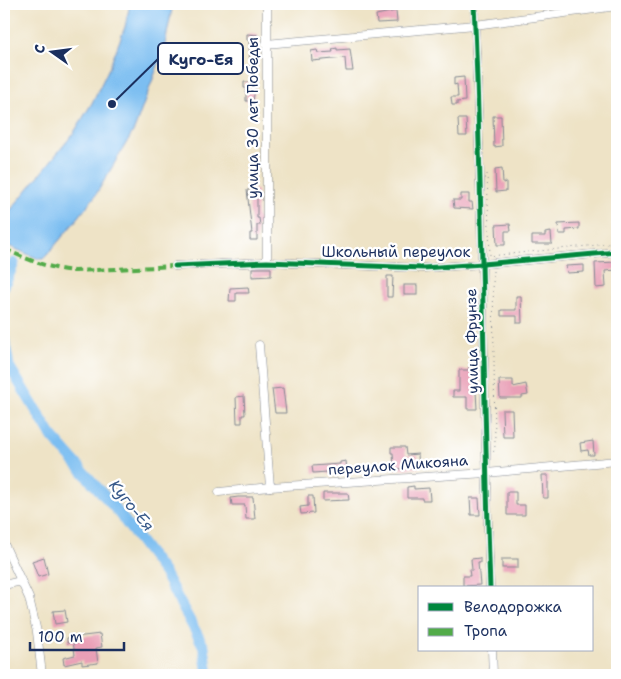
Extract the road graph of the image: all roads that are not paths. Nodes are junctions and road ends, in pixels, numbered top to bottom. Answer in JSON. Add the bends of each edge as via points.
{"nodes":[{"id":1,"x":267,"y":4,"type":"edge"},
{"id":2,"x":474,"y":4,"type":"edge"},
{"id":3,"x":617,"y":6,"type":"edge"},
{"id":4,"x":475,"y":24,"type":"junction"},
{"id":5,"x":266,"y":44,"type":"junction"},
{"id":6,"x":617,"y":252,"type":"edge"},
{"id":7,"x":267,"y":262,"type":"junction"},
{"id":8,"x":483,"y":264,"type":"junction"},
{"id":9,"x":175,"y":266,"type":"dead end"},
{"id":10,"x":259,"y":345,"type":"dead end"},
{"id":11,"x":617,"y":461,"type":"edge"},
{"id":12,"x":486,"y":473,"type":"junction"},
{"id":13,"x":270,"y":487,"type":"junction"},
{"id":14,"x":219,"y":492,"type":"dead end"},
{"id":15,"x":4,"y":544,"type":"edge"},
{"id":16,"x":20,"y":581,"type":"junction"},
{"id":17,"x":4,"y":585,"type":"edge"},
{"id":18,"x":490,"y":586,"type":"edge"},
{"id":19,"x":492,"y":652,"type":"edge"},
{"id":20,"x":42,"y":675,"type":"edge"},
{"id":21,"x":493,"y":675,"type":"edge"}],
"edges":[{"from":1,"to":5,"type":"street","name":"улица 30 лет Победы"},
{"from":2,"to":4,"type":"street","name":"улица Фрунзе"},
{"from":3,"to":4,"type":"street"},
{"from":4,"to":5,"type":"street"},
{"from":4,"to":8,"type":"street","name":"улица Фрунзе"},
{"from":5,"to":7,"type":"street","name":"улица 30 лет Победы"},
{"from":6,"to":8,"type":"street","name":"Школьный переулок"},
{"from":7,"to":8,"type":"street","name":"Школьный переулок","via":[[423,268]]},
{"from":7,"to":9,"type":"street","name":"Школьный переулок"},
{"from":8,"to":12,"type":"street","name":"улица Фрунзе"},
{"from":10,"to":13,"type":"street"},
{"from":11,"to":12,"type":"street","name":"переулок Микояна"},
{"from":12,"to":13,"type":"street","name":"переулок Микояна"},
{"from":12,"to":18,"type":"street","name":"улица Фрунзе"},
{"from":13,"to":14,"type":"street","name":"переулок Микояна"},
{"from":15,"to":16,"type":"street"},
{"from":16,"to":17,"type":"street"},
{"from":16,"to":20,"type":"street","via":[[29,598],[37,632]]},
{"from":19,"to":21,"type":"street"}]}
